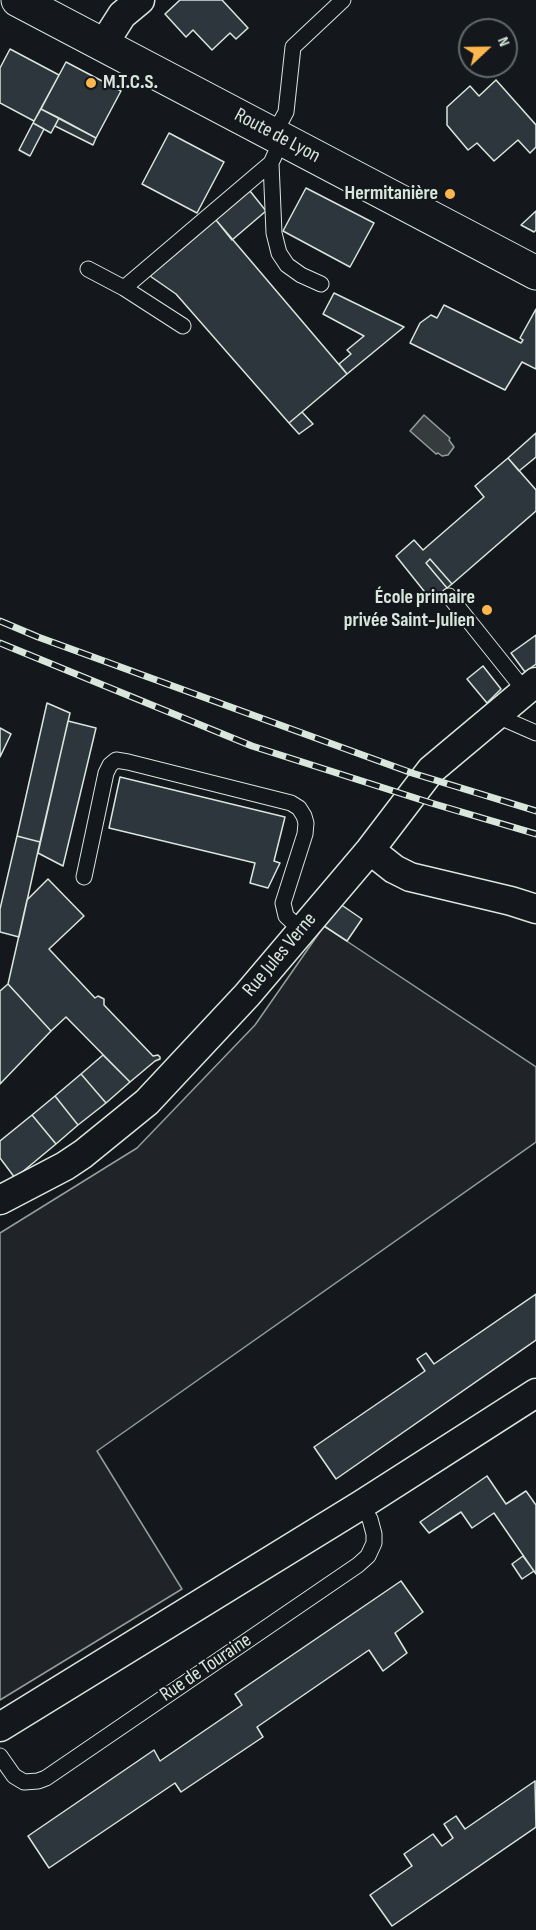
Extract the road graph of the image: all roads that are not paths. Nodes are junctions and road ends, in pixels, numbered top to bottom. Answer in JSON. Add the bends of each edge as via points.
{"nodes":[{"id":1,"x":18,"y":0,"type":"edge"},
{"id":2,"x":140,"y":0,"type":"edge"},
{"id":3,"x":343,"y":0,"type":"edge"},
{"id":4,"x":103,"y":45,"type":"junction"},
{"id":5,"x":276,"y":145,"type":"junction"},
{"id":6,"x":88,"y":269,"type":"dead end"},
{"id":7,"x":536,"y":273,"type":"edge"},
{"id":8,"x":321,"y":284,"type":"dead end"},
{"id":9,"x":124,"y":288,"type":"junction"},
{"id":10,"x":183,"y":326,"type":"dead end"},
{"id":11,"x":449,"y":596,"type":"dead end"},
{"id":12,"x":531,"y":687,"type":"edge"},
{"id":13,"x":495,"y":715,"type":"junction"},
{"id":14,"x":536,"y":733,"type":"edge"},
{"id":15,"x":370,"y":850,"type":"junction"},
{"id":16,"x":84,"y":877,"type":"dead end"},
{"id":17,"x":536,"y":909,"type":"edge"},
{"id":18,"x":301,"y":930,"type":"junction"},
{"id":19,"x":2,"y":1195,"type":"edge"},
{"id":20,"x":536,"y":1393,"type":"edge"},
{"id":21,"x":361,"y":1504,"type":"junction"},
{"id":22,"x":0,"y":1727,"type":"edge"},
{"id":23,"x":0,"y":1756,"type":"edge"}],
"edges":[{"from":1,"to":4,"type":"main road","name":"Route de Lyon"},
{"from":2,"to":4,"type":"street","via":[[122,15]]},
{"from":3,"to":5,"type":"lane","via":[[293,47],[286,112]]},
{"from":4,"to":5,"type":"main road","name":"Route de Lyon"},
{"from":5,"to":7,"type":"main road","name":"Route de Lyon"},
{"from":5,"to":8,"type":"lane","via":[[274,232],[279,253],[301,275]]},
{"from":5,"to":9,"type":"lane"},
{"from":6,"to":9,"type":"lane"},
{"from":9,"to":10,"type":"lane"},
{"from":11,"to":12,"type":"lane"},
{"from":12,"to":13,"type":"street","name":"Rue Jules Verne"},
{"from":13,"to":14,"type":"lane"},
{"from":13,"to":15,"type":"street","name":"Rue Jules Verne","via":[[431,770]]},
{"from":15,"to":17,"type":"street","via":[[410,877]]},
{"from":15,"to":18,"type":"street","name":"Rue Jules Verne"},
{"from":16,"to":18,"type":"lane","via":[[106,772],[116,760],[128,762],[299,808],[306,823],[305,834],[282,903],[286,916]]},
{"from":18,"to":19,"type":"street","name":"Rue Jules Verne","via":[[247,995],[147,1102],[66,1166]]},
{"from":20,"to":21,"type":"street"},
{"from":21,"to":22,"type":"street"},
{"from":21,"to":23,"type":"lane","name":"Rue de Touraine","via":[[370,1519],[374,1543],[358,1565],[46,1778],[24,1782],[14,1776]]}]}
